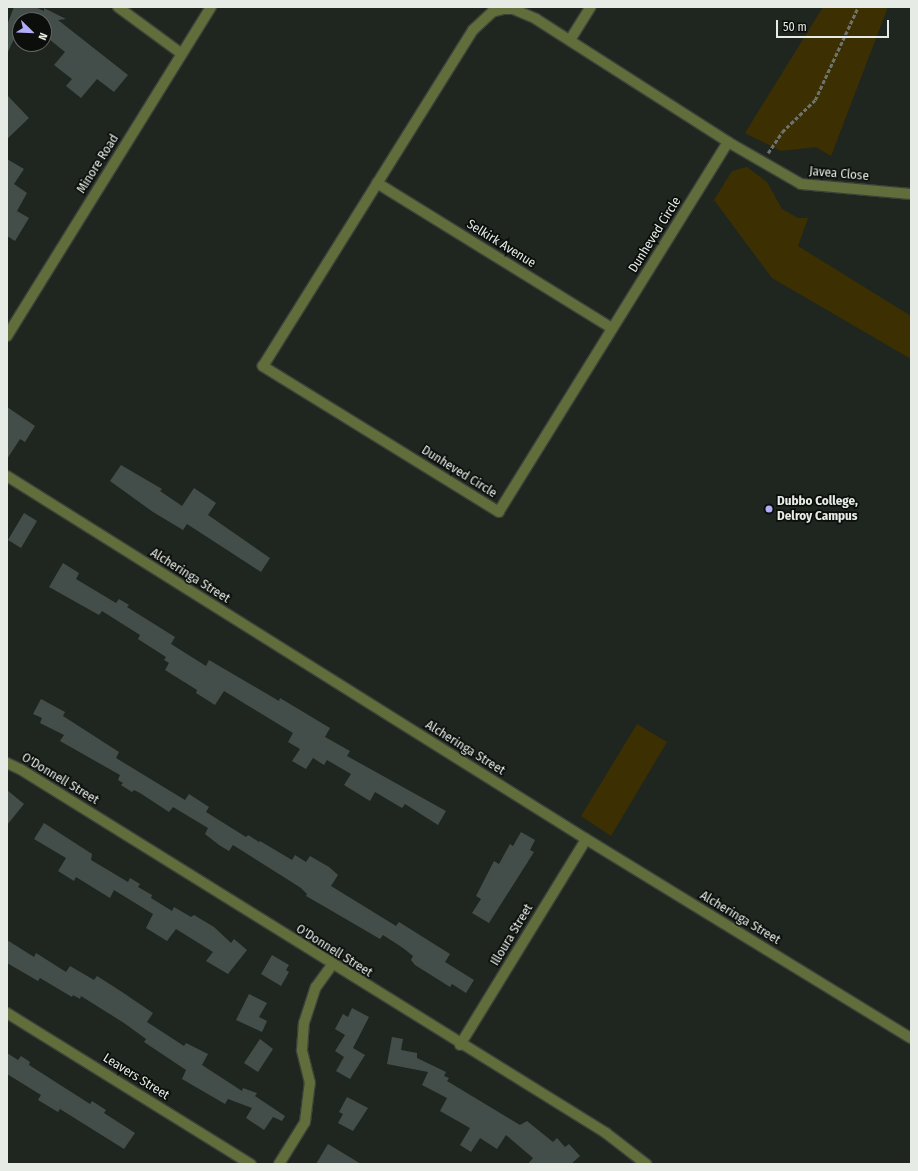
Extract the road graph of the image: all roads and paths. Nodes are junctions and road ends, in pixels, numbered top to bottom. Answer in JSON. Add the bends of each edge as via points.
{"nodes":[{"id":1,"x":118,"y":7,"type":"edge"},
{"id":2,"x":211,"y":7,"type":"edge"},
{"id":3,"x":591,"y":7,"type":"edge"},
{"id":4,"x":858,"y":7,"type":"edge"},
{"id":5,"x":570,"y":40,"type":"junction"},
{"id":6,"x":182,"y":54,"type":"junction"},
{"id":7,"x":728,"y":142,"type":"junction"},
{"id":8,"x":762,"y":162,"type":"junction"},
{"id":9,"x":377,"y":183,"type":"junction"},
{"id":10,"x":911,"y":194,"type":"edge"},
{"id":11,"x":612,"y":328,"type":"junction"},
{"id":12,"x":7,"y":336,"type":"edge"},
{"id":13,"x":7,"y":476,"type":"edge"},
{"id":14,"x":7,"y":763,"type":"edge"},
{"id":15,"x":586,"y":839,"type":"junction"},
{"id":16,"x":332,"y":965,"type":"junction"},
{"id":17,"x":7,"y":1012,"type":"edge"},
{"id":18,"x":911,"y":1038,"type":"edge"},
{"id":19,"x":460,"y":1045,"type":"junction"},
{"id":20,"x":251,"y":1164,"type":"edge"},
{"id":21,"x":279,"y":1164,"type":"edge"},
{"id":22,"x":646,"y":1164,"type":"edge"}],
"edges":[{"from":1,"to":6,"type":"street"},
{"from":2,"to":6,"type":"street","name":"Minore Road"},
{"from":3,"to":5,"type":"street"},
{"from":4,"to":8,"type":"path","via":[[815,100],[782,132]]},
{"from":5,"to":7,"type":"street","name":"Dunheved Circle"},
{"from":5,"to":9,"type":"street","name":"Dunheved Circle","via":[[536,19],[513,9],[492,12],[483,18]]},
{"from":6,"to":12,"type":"street","name":"Minore Road"},
{"from":7,"to":8,"type":"street","name":"Javea Close"},
{"from":7,"to":11,"type":"street","name":"Dunheved Circle"},
{"from":8,"to":10,"type":"street","name":"Javea Close","via":[[801,184]]},
{"from":9,"to":11,"type":"street","name":"Selkirk Avenue"},
{"from":9,"to":11,"type":"street","name":"Dunheved Circle","via":[[263,366],[498,512]]},
{"from":13,"to":15,"type":"street","name":"Alcheringa Street"},
{"from":14,"to":16,"type":"street","name":"O'Donnell Street"},
{"from":15,"to":18,"type":"street","name":"Alcheringa Street"},
{"from":15,"to":19,"type":"street","name":"Illoura Street"},
{"from":16,"to":19,"type":"street","name":"O'Donnell Street"},
{"from":16,"to":21,"type":"street","via":[[316,987],[304,1023],[302,1050],[310,1083],[305,1122]]},
{"from":17,"to":20,"type":"street","name":"Leavers Street"},
{"from":19,"to":22,"type":"street","name":"O'Donnell Street","via":[[606,1133]]}]}
